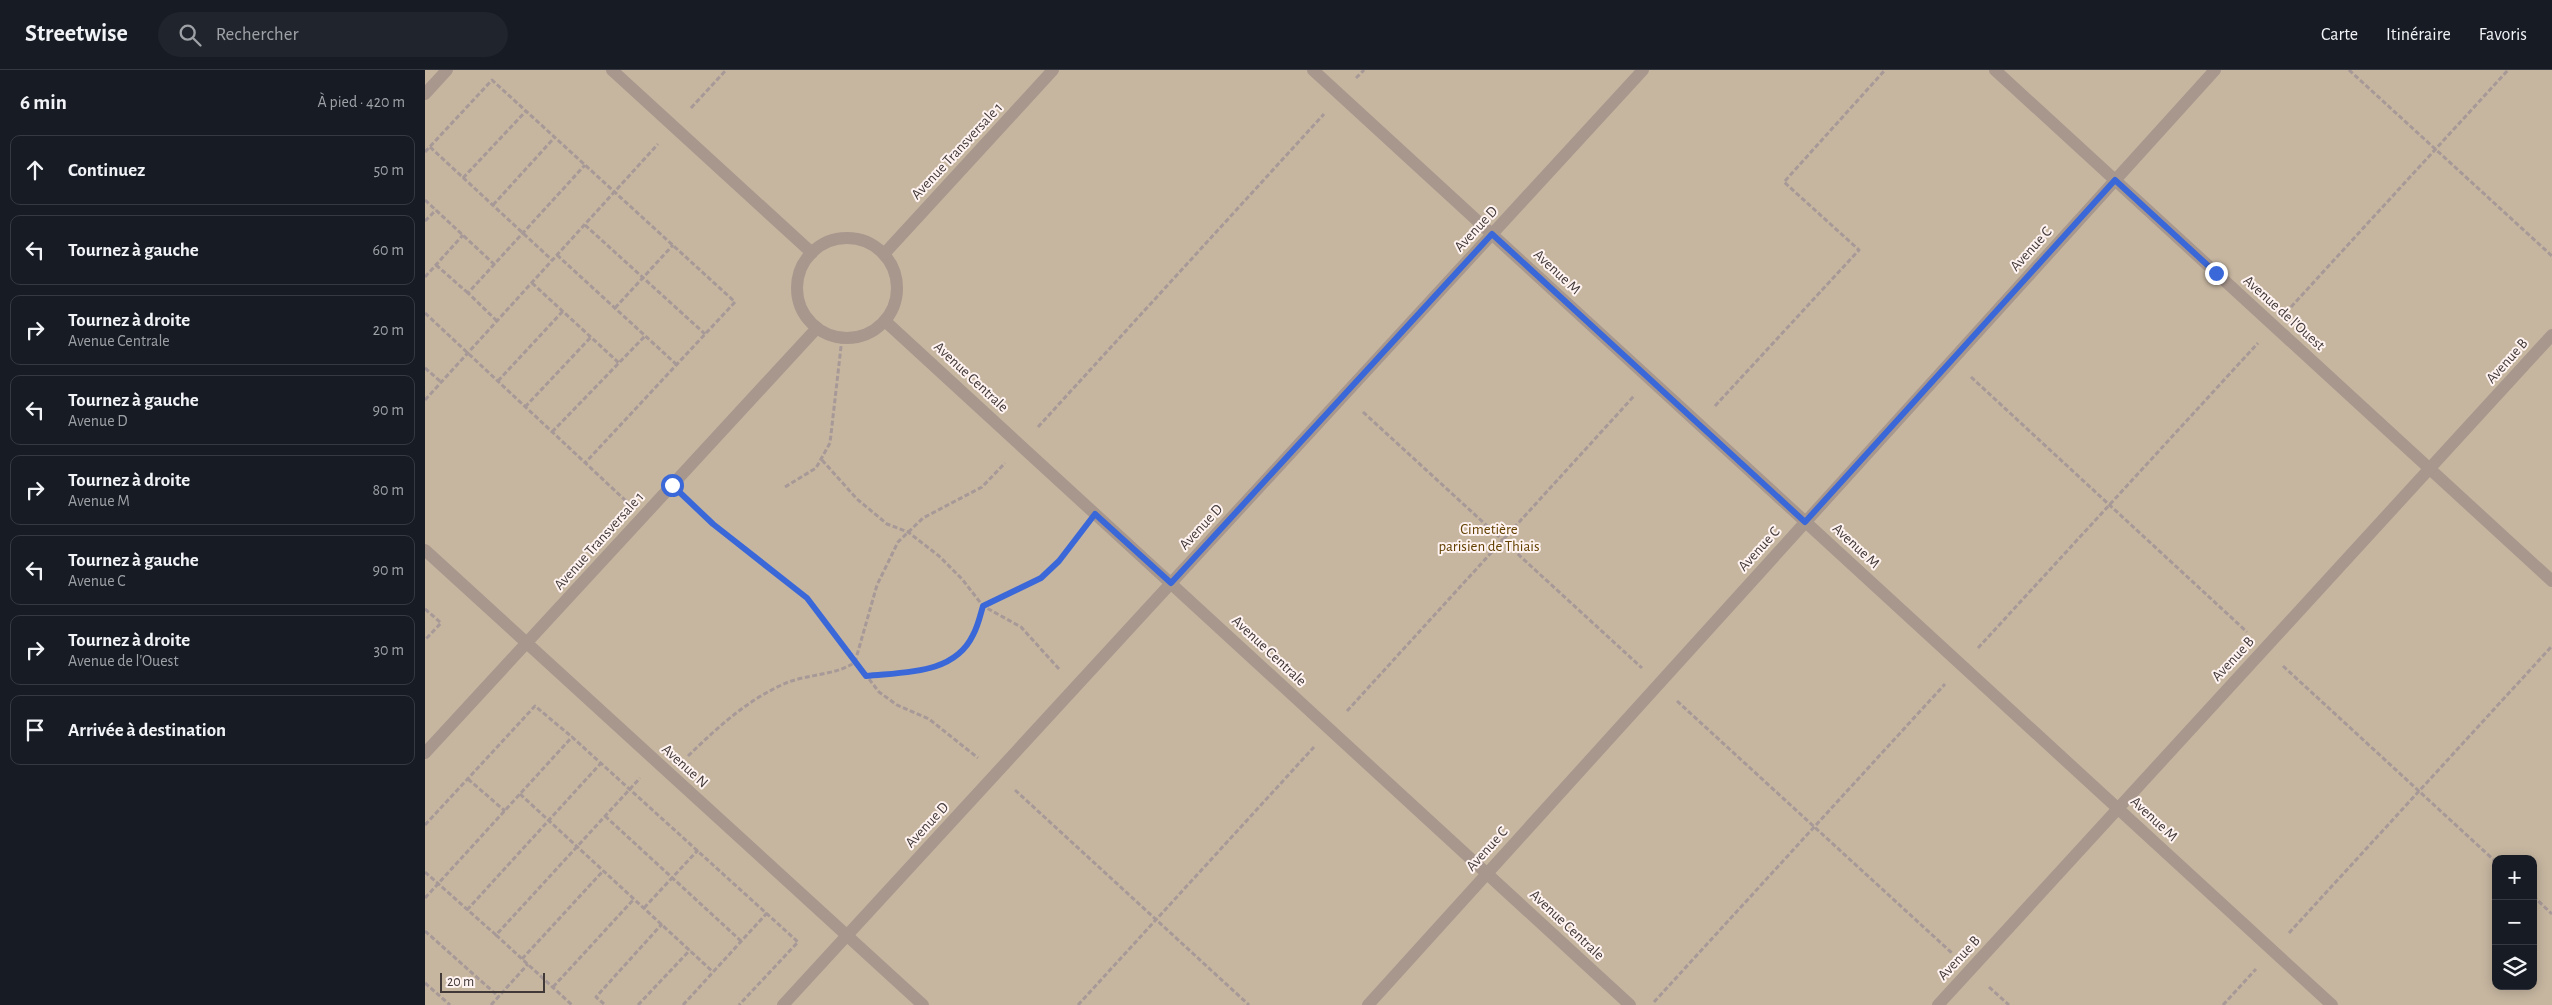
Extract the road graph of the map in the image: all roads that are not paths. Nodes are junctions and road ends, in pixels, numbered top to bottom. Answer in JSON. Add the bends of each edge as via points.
{"nodes":[{"id":1,"x":447,"y":70,"type":"edge"},
{"id":2,"x":612,"y":70,"type":"edge"},
{"id":3,"x":1053,"y":70,"type":"edge"},
{"id":4,"x":1313,"y":70,"type":"edge"},
{"id":5,"x":1643,"y":70,"type":"edge"},
{"id":6,"x":1995,"y":70,"type":"edge"},
{"id":7,"x":2215,"y":70,"type":"edge"},
{"id":8,"x":425,"y":94,"type":"edge"},
{"id":9,"x":2115,"y":180,"type":"junction"},
{"id":10,"x":1492,"y":234,"type":"junction"},
{"id":11,"x":812,"y":253,"type":"junction"},
{"id":12,"x":884,"y":254,"type":"junction"},
{"id":13,"x":885,"y":321,"type":"junction"},
{"id":14,"x":817,"y":328,"type":"junction"},
{"id":15,"x":2552,"y":335,"type":"edge"},
{"id":16,"x":2430,"y":469,"type":"junction"},
{"id":17,"x":1805,"y":522,"type":"junction"},
{"id":18,"x":425,"y":550,"type":"edge"},
{"id":19,"x":2552,"y":581,"type":"edge"},
{"id":20,"x":1171,"y":583,"type":"junction"},
{"id":21,"x":527,"y":644,"type":"junction"},
{"id":22,"x":425,"y":753,"type":"edge"},
{"id":23,"x":2118,"y":808,"type":"junction"},
{"id":24,"x":1487,"y":873,"type":"junction"},
{"id":25,"x":847,"y":936,"type":"junction"},
{"id":26,"x":783,"y":1005,"type":"edge"},
{"id":27,"x":923,"y":1005,"type":"edge"},
{"id":28,"x":1368,"y":1005,"type":"edge"},
{"id":29,"x":1630,"y":1005,"type":"edge"},
{"id":30,"x":1938,"y":1005,"type":"edge"},
{"id":31,"x":2333,"y":1005,"type":"edge"}],
"edges":[{"from":1,"to":8,"type":"lane"},
{"from":2,"to":11,"type":"lane"},
{"from":3,"to":12,"type":"lane","name":"Avenue Transversale 1"},
{"from":4,"to":10,"type":"lane","name":"Avenue M"},
{"from":5,"to":10,"type":"lane","name":"Avenue D"},
{"from":6,"to":9,"type":"lane","name":"Avenue de l'Ouest"},
{"from":7,"to":9,"type":"lane","name":"Avenue C"},
{"from":9,"to":16,"type":"lane","name":"Avenue de l'Ouest"},
{"from":9,"to":17,"type":"lane","name":"Avenue C"},
{"from":10,"to":17,"type":"lane","name":"Avenue M"},
{"from":10,"to":20,"type":"lane","name":"Avenue D"},
{"from":11,"to":12,"type":"lane","via":[[840,239],[864,242]]},
{"from":11,"to":14,"type":"lane","via":[[802,267],[797,283],[805,315]]},
{"from":12,"to":13,"type":"lane","via":[[897,280],[893,309]]},
{"from":13,"to":14,"type":"lane","via":[[860,337],[842,338]]},
{"from":13,"to":20,"type":"lane","name":"Avenue Centrale"},
{"from":14,"to":21,"type":"lane","name":"Avenue Transversale 1"},
{"from":15,"to":16,"type":"lane","name":"Avenue B"},
{"from":16,"to":19,"type":"lane","name":"Avenue de l'Ouest"},
{"from":16,"to":23,"type":"lane","name":"Avenue B"},
{"from":17,"to":23,"type":"lane","name":"Avenue M"},
{"from":17,"to":24,"type":"lane","name":"Avenue C"},
{"from":18,"to":21,"type":"lane","name":"Avenue N"},
{"from":20,"to":24,"type":"lane","name":"Avenue Centrale"},
{"from":20,"to":25,"type":"lane","name":"Avenue D"},
{"from":21,"to":22,"type":"lane","name":"Avenue Transversale 1"},
{"from":21,"to":25,"type":"lane","name":"Avenue N"},
{"from":23,"to":30,"type":"lane","name":"Avenue B"},
{"from":23,"to":31,"type":"lane","name":"Avenue M"},
{"from":24,"to":28,"type":"lane","name":"Avenue C"},
{"from":24,"to":29,"type":"lane","name":"Avenue Centrale"},
{"from":25,"to":26,"type":"lane","name":"Avenue D"},
{"from":25,"to":27,"type":"lane","name":"Avenue N"}]}
